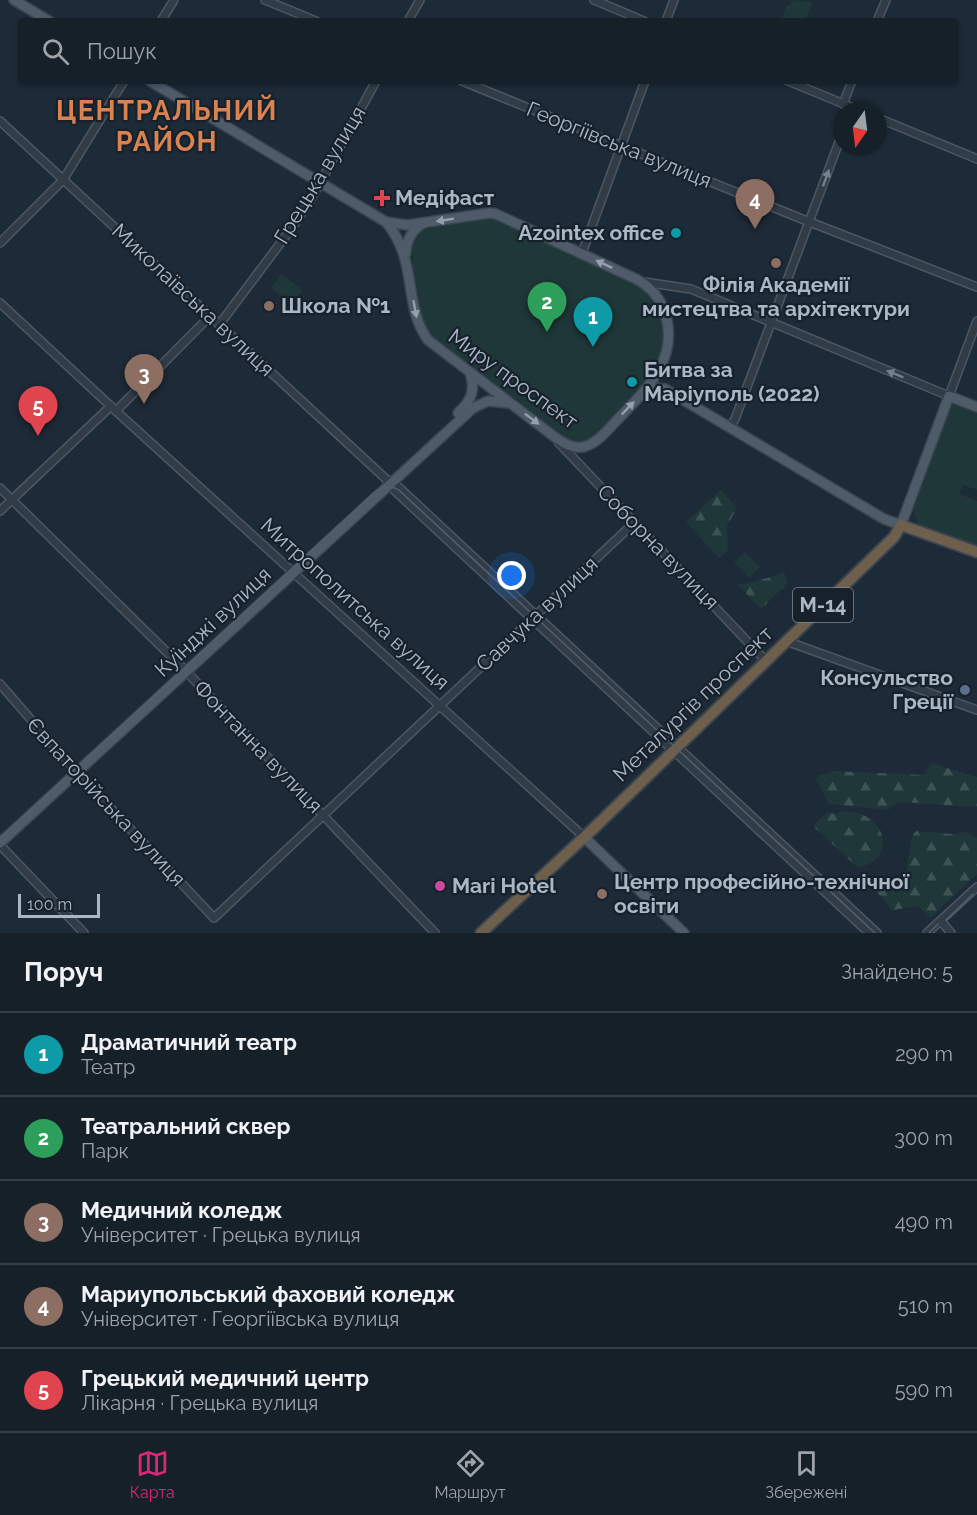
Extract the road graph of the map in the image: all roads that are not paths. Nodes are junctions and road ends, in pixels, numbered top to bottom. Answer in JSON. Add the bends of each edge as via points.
{"nodes":[{"id":1,"x":14,"y":0,"type":"edge"},
{"id":2,"x":174,"y":0,"type":"edge"},
{"id":3,"x":265,"y":0,"type":"edge"},
{"id":4,"x":420,"y":0,"type":"edge"},
{"id":5,"x":594,"y":0,"type":"edge"},
{"id":6,"x":674,"y":0,"type":"edge"},
{"id":7,"x":886,"y":0,"type":"edge"},
{"id":8,"x":44,"y":18,"type":"edge"},
{"id":9,"x":163,"y":18,"type":"edge"},
{"id":10,"x":309,"y":18,"type":"edge"},
{"id":11,"x":410,"y":18,"type":"edge"},
{"id":12,"x":637,"y":18,"type":"edge"},
{"id":13,"x":667,"y":18,"type":"edge"},
{"id":14,"x":878,"y":18,"type":"edge"},
{"id":15,"x":122,"y":84,"type":"edge"},
{"id":16,"x":155,"y":84,"type":"edge"},
{"id":17,"x":374,"y":84,"type":"edge"},
{"id":18,"x":469,"y":84,"type":"edge"},
{"id":19,"x":644,"y":84,"type":"edge"},
{"id":20,"x":795,"y":84,"type":"edge"},
{"id":21,"x":851,"y":84,"type":"edge"},
{"id":22,"x":838,"y":102,"type":"edge"},
{"id":23,"x":844,"y":102,"type":"edge"},
{"id":24,"x":0,"y":121,"type":"edge"},
{"id":25,"x":887,"y":122,"type":"edge"},
{"id":26,"x":621,"y":146,"type":"junction"},
{"id":27,"x":834,"y":156,"type":"edge"},
{"id":28,"x":977,"y":159,"type":"edge"},
{"id":29,"x":63,"y":180,"type":"junction"},
{"id":30,"x":321,"y":183,"type":"junction"},
{"id":31,"x":386,"y":222,"type":"junction"},
{"id":32,"x":810,"y":222,"type":"junction"},
{"id":33,"x":424,"y":223,"type":"junction"},
{"id":34,"x":0,"y":243,"type":"edge"},
{"id":35,"x":582,"y":254,"type":"junction"},
{"id":36,"x":406,"y":256,"type":"junction"},
{"id":37,"x":636,"y":279,"type":"junction"},
{"id":38,"x":977,"y":287,"type":"edge"},
{"id":39,"x":0,"y":303,"type":"edge"},
{"id":40,"x":210,"y":316,"type":"junction"},
{"id":41,"x":977,"y":321,"type":"edge"},
{"id":42,"x":771,"y":323,"type":"junction"},
{"id":43,"x":219,"y":325,"type":"junction"},
{"id":44,"x":660,"y":366,"type":"junction"},
{"id":45,"x":470,"y":373,"type":"junction"},
{"id":46,"x":665,"y":389,"type":"junction"},
{"id":47,"x":642,"y":393,"type":"junction"},
{"id":48,"x":949,"y":396,"type":"junction"},
{"id":49,"x":513,"y":406,"type":"junction"},
{"id":50,"x":977,"y":407,"type":"edge"},
{"id":51,"x":113,"y":409,"type":"junction"},
{"id":52,"x":730,"y":427,"type":"junction"},
{"id":53,"x":550,"y":433,"type":"junction"},
{"id":54,"x":389,"y":482,"type":"junction"},
{"id":55,"x":0,"y":488,"type":"edge"},
{"id":56,"x":12,"y":498,"type":"junction"},
{"id":57,"x":0,"y":511,"type":"edge"},
{"id":58,"x":635,"y":522,"type":"junction"},
{"id":59,"x":901,"y":525,"type":"junction"},
{"id":60,"x":977,"y":552,"type":"edge"},
{"id":61,"x":291,"y":571,"type":"junction"},
{"id":62,"x":534,"y":617,"type":"junction"},
{"id":63,"x":786,"y":641,"type":"junction"},
{"id":64,"x":766,"y":660,"type":"junction"},
{"id":65,"x":184,"y":670,"type":"junction"},
{"id":66,"x":0,"y":684,"type":"edge"},
{"id":67,"x":440,"y":705,"type":"junction"},
{"id":68,"x":977,"y":710,"type":"edge"},
{"id":69,"x":675,"y":749,"type":"junction"},
{"id":70,"x":75,"y":770,"type":"junction"},
{"id":71,"x":733,"y":803,"type":"junction"},
{"id":72,"x":323,"y":815,"type":"junction"},
{"id":73,"x":0,"y":835,"type":"edge"},
{"id":74,"x":584,"y":837,"type":"junction"},
{"id":75,"x":0,"y":844,"type":"edge"},
{"id":76,"x":976,"y":890,"type":"edge"},
{"id":77,"x":214,"y":918,"type":"joint"},
{"id":78,"x":941,"y":921,"type":"junction"},
{"id":79,"x":84,"y":933,"type":"edge"},
{"id":80,"x":435,"y":933,"type":"edge"},
{"id":81,"x":481,"y":933,"type":"edge"},
{"id":82,"x":684,"y":933,"type":"edge"},
{"id":83,"x":869,"y":933,"type":"edge"},
{"id":84,"x":877,"y":933,"type":"edge"},
{"id":85,"x":927,"y":933,"type":"edge"},
{"id":86,"x":951,"y":933,"type":"edge"}],
"edges":[{"from":1,"to":8,"type":"main road"},
{"from":2,"to":9,"type":"street"},
{"from":3,"to":10,"type":"street"},
{"from":4,"to":11,"type":"street"},
{"from":5,"to":12,"type":"street"},
{"from":6,"to":13,"type":"street"},
{"from":7,"to":14,"type":"street"},
{"from":15,"to":29,"type":"street"},
{"from":16,"to":30,"type":"main road","name":"Миру проспект"},
{"from":17,"to":30,"type":"street","name":"Грецька вулиця"},
{"from":18,"to":26,"type":"street","name":"Георгіївська вулиця"},
{"from":19,"to":26,"type":"street"},
{"from":20,"to":22,"type":"street"},
{"from":21,"to":23,"type":"street"},
{"from":24,"to":29,"type":"street","name":"Миколаївська вулиця"},
{"from":25,"to":28,"type":"street"},
{"from":26,"to":32,"type":"street","name":"Георгіївська вулиця"},
{"from":26,"to":35,"type":"street"},
{"from":32,"to":27,"type":"street","one_way":true},
{"from":29,"to":34,"type":"street"},
{"from":29,"to":40,"type":"street","name":"Миколаївська вулиця"},
{"from":30,"to":31,"type":"main road","name":"Миру проспект"},
{"from":30,"to":43,"type":"street","name":"Грецька вулиця"},
{"from":31,"to":33,"type":"main road","name":"Миру проспект"},
{"from":31,"to":36,"type":"main road","name":"Миру проспект"},
{"from":32,"to":38,"type":"street","name":"Георгіївська вулиця"},
{"from":32,"to":42,"type":"street"},
{"from":35,"to":33,"type":"main road","name":"Миру проспект","one_way":true,"via":[[496,214]]},
{"from":33,"to":36,"type":"main road","via":[[410,236]]},
{"from":37,"to":35,"type":"main road","name":"Миру проспект","one_way":true},
{"from":36,"to":45,"type":"main road","name":"Миру проспект","one_way":true,"via":[[419,326],[434,346]]},
{"from":37,"to":42,"type":"street","via":[[692,289]]},
{"from":37,"to":44,"type":"main road","name":"Миру проспект","via":[[655,293],[667,318],[670,343]]},
{"from":39,"to":51,"type":"street","name":"Митрополитська вулиця"},
{"from":40,"to":43,"type":"street","name":"Миколаївська вулиця"},
{"from":40,"to":51,"type":"street"},
{"from":41,"to":48,"type":"street","name":"Металургів проспект"},
{"from":48,"to":42,"type":"street","one_way":true},
{"from":42,"to":52,"type":"street"},
{"from":43,"to":54,"type":"street","name":"Миколаївська вулиця"},
{"from":44,"to":46,"type":"main road"},
{"from":44,"to":47,"type":"main road","name":"Миру проспект"},
{"from":45,"to":49,"type":"main road","name":"Миру проспект"},
{"from":45,"to":54,"type":"main road","name":"Куїнджі вулиця","via":[[472,391],[465,406]]},
{"from":46,"to":47,"type":"main road"},
{"from":46,"to":52,"type":"main road"},
{"from":53,"to":47,"type":"main road","name":"Миру проспект","one_way":true,"via":[[569,446],[588,446]]},
{"from":48,"to":50,"type":"main road"},
{"from":48,"to":59,"type":"main road","name":"Металургів проспект"},
{"from":49,"to":53,"type":"main road","name":"Миру проспект","one_way":true},
{"from":49,"to":54,"type":"main road","name":"Куїнджі вулиця","via":[[493,401],[476,405]]},
{"from":51,"to":56,"type":"street"},
{"from":51,"to":61,"type":"street","name":"Митрополитська вулиця"},
{"from":52,"to":59,"type":"main road"},
{"from":53,"to":58,"type":"street","name":"Соборна вулиця"},
{"from":54,"to":61,"type":"main road","name":"Куїнджі вулиця"},
{"from":54,"to":62,"type":"street","name":"Миколаївська вулиця"},
{"from":55,"to":56,"type":"street","name":"Фонтанна вулиця"},
{"from":56,"to":57,"type":"street"},
{"from":56,"to":65,"type":"street","name":"Фонтанна вулиця"},
{"from":58,"to":62,"type":"street","name":"Савчука вулиця"},
{"from":58,"to":64,"type":"street","name":"Соборна вулиця"},
{"from":59,"to":60,"type":"highway"},
{"from":59,"to":63,"type":"highway","name":"Металургів проспект","number":"М-14","via":[[894,537]]},
{"from":61,"to":65,"type":"main road","name":"Куїнджі вулиця"},
{"from":61,"to":67,"type":"street","name":"Митрополитська вулиця"},
{"from":62,"to":67,"type":"street","name":"Савчука вулиця"},
{"from":62,"to":69,"type":"street","name":"Миколаївська вулиця"},
{"from":63,"to":64,"type":"highway","name":"Металургів проспект","number":"М-14"},
{"from":63,"to":68,"type":"street"},
{"from":64,"to":69,"type":"highway","name":"Металургів проспект","number":"М-14"},
{"from":65,"to":70,"type":"main road","name":"Куїнджі вулиця"},
{"from":65,"to":72,"type":"street","name":"Фонтанна вулиця"},
{"from":66,"to":70,"type":"street","name":"Євпаторійська вулиця"},
{"from":67,"to":72,"type":"street","name":"Савчука вулиця"},
{"from":67,"to":74,"type":"street","name":"Митрополитська вулиця"},
{"from":69,"to":71,"type":"street","name":"Миколаївська вулиця"},
{"from":69,"to":74,"type":"highway","name":"Металургів проспект","number":"М-14"},
{"from":70,"to":73,"type":"main road","name":"Куїнджі вулиця"},
{"from":70,"to":75,"type":"main road","name":"Куїнджі вулиця"},
{"from":70,"to":77,"type":"street","name":"Євпаторійська вулиця"},
{"from":71,"to":83,"type":"street","name":"Миколаївська вулиця"},
{"from":71,"to":84,"type":"street","name":"Миколаївська вулиця"},
{"from":72,"to":77,"type":"street","name":"Савчука вулиця"},
{"from":72,"to":80,"type":"street","name":"Фонтанна вулиця"},
{"from":74,"to":81,"type":"highway","name":"Металургів проспект","number":"М-14"},
{"from":74,"to":82,"type":"main road","name":"Митрополитська вулиця"},
{"from":75,"to":79,"type":"street"},
{"from":76,"to":78,"type":"street"},
{"from":78,"to":85,"type":"street"},
{"from":78,"to":86,"type":"street"}]}
